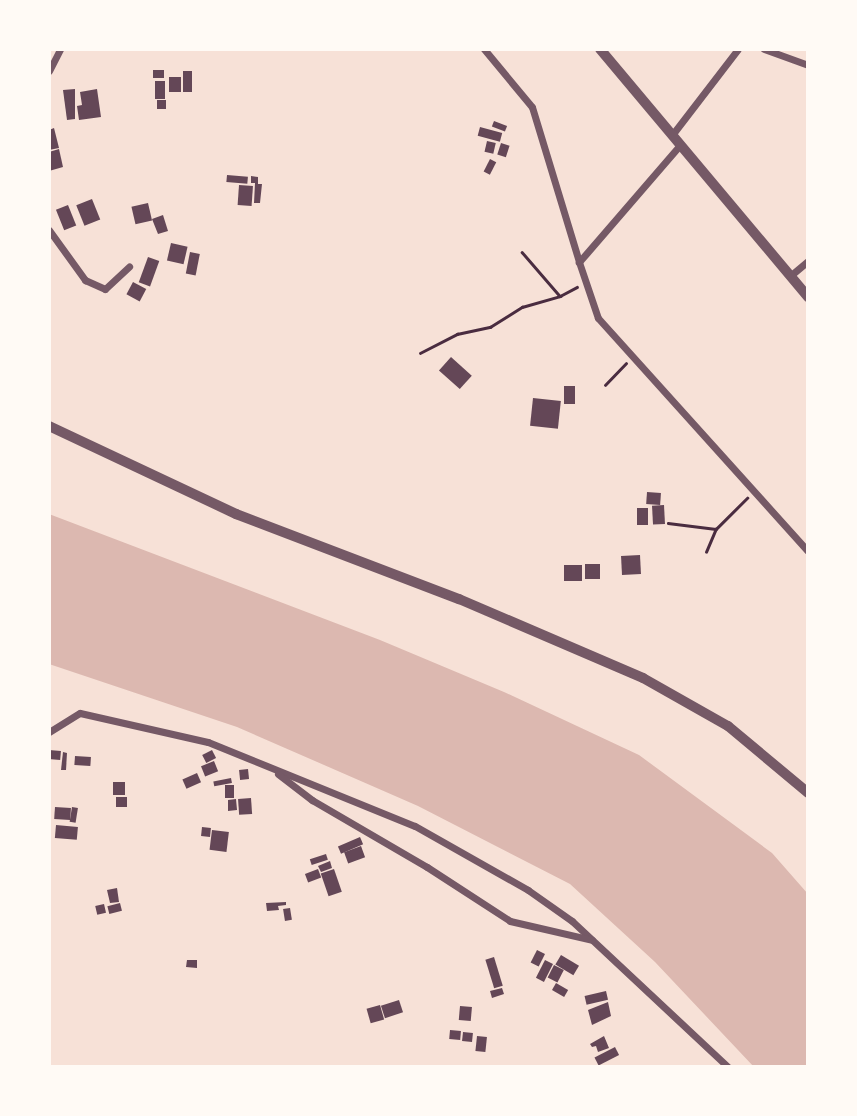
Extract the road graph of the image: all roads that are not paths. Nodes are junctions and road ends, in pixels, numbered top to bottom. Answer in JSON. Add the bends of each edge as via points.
{"nodes":[{"id":1,"x":60,"y":49,"type":"edge"},
{"id":2,"x":497,"y":49,"type":"edge"},
{"id":3,"x":600,"y":49,"type":"edge"},
{"id":4,"x":738,"y":49,"type":"edge"},
{"id":5,"x":764,"y":49,"type":"edge"},
{"id":6,"x":487,"y":52,"type":"edge"},
{"id":7,"x":808,"y":65,"type":"edge"},
{"id":8,"x":49,"y":71,"type":"edge"},
{"id":9,"x":672,"y":135,"type":"junction"},
{"id":10,"x":680,"y":145,"type":"junction"},
{"id":11,"x":49,"y":230,"type":"edge"},
{"id":12,"x":808,"y":261,"type":"edge"},
{"id":13,"x":579,"y":262,"type":"junction"},
{"id":14,"x":129,"y":267,"type":"dead end"},
{"id":15,"x":790,"y":276,"type":"junction"},
{"id":16,"x":808,"y":297,"type":"edge"},
{"id":17,"x":49,"y":426,"type":"edge"},
{"id":18,"x":808,"y":551,"type":"edge"},
{"id":19,"x":49,"y":732,"type":"edge"},
{"id":20,"x":272,"y":769,"type":"junction"},
{"id":21,"x":808,"y":793,"type":"edge"},
{"id":22,"x":594,"y":940,"type":"junction"},
{"id":23,"x":728,"y":1067,"type":"edge"}],
"edges":[{"from":1,"to":8,"type":"street"},
{"from":2,"to":6,"type":"street"},
{"from":3,"to":9,"type":"street"},
{"from":4,"to":9,"type":"street"},
{"from":5,"to":7,"type":"street"},
{"from":6,"to":13,"type":"street","via":[[532,107]]},
{"from":9,"to":10,"type":"street"},
{"from":10,"to":13,"type":"street"},
{"from":10,"to":15,"type":"street"},
{"from":11,"to":14,"type":"street","via":[[85,280],[105,289]]},
{"from":12,"to":15,"type":"street"},
{"from":13,"to":18,"type":"street","via":[[598,318]]},
{"from":15,"to":16,"type":"street"},
{"from":17,"to":21,"type":"street","via":[[236,514],[459,599],[643,678],[728,726]]},
{"from":19,"to":20,"type":"street","via":[[71,716],[85,713],[208,742]]},
{"from":20,"to":22,"type":"street","via":[[435,836],[545,901]]},
{"from":20,"to":22,"type":"street","via":[[312,800],[510,921]]},
{"from":22,"to":23,"type":"street"}]}
